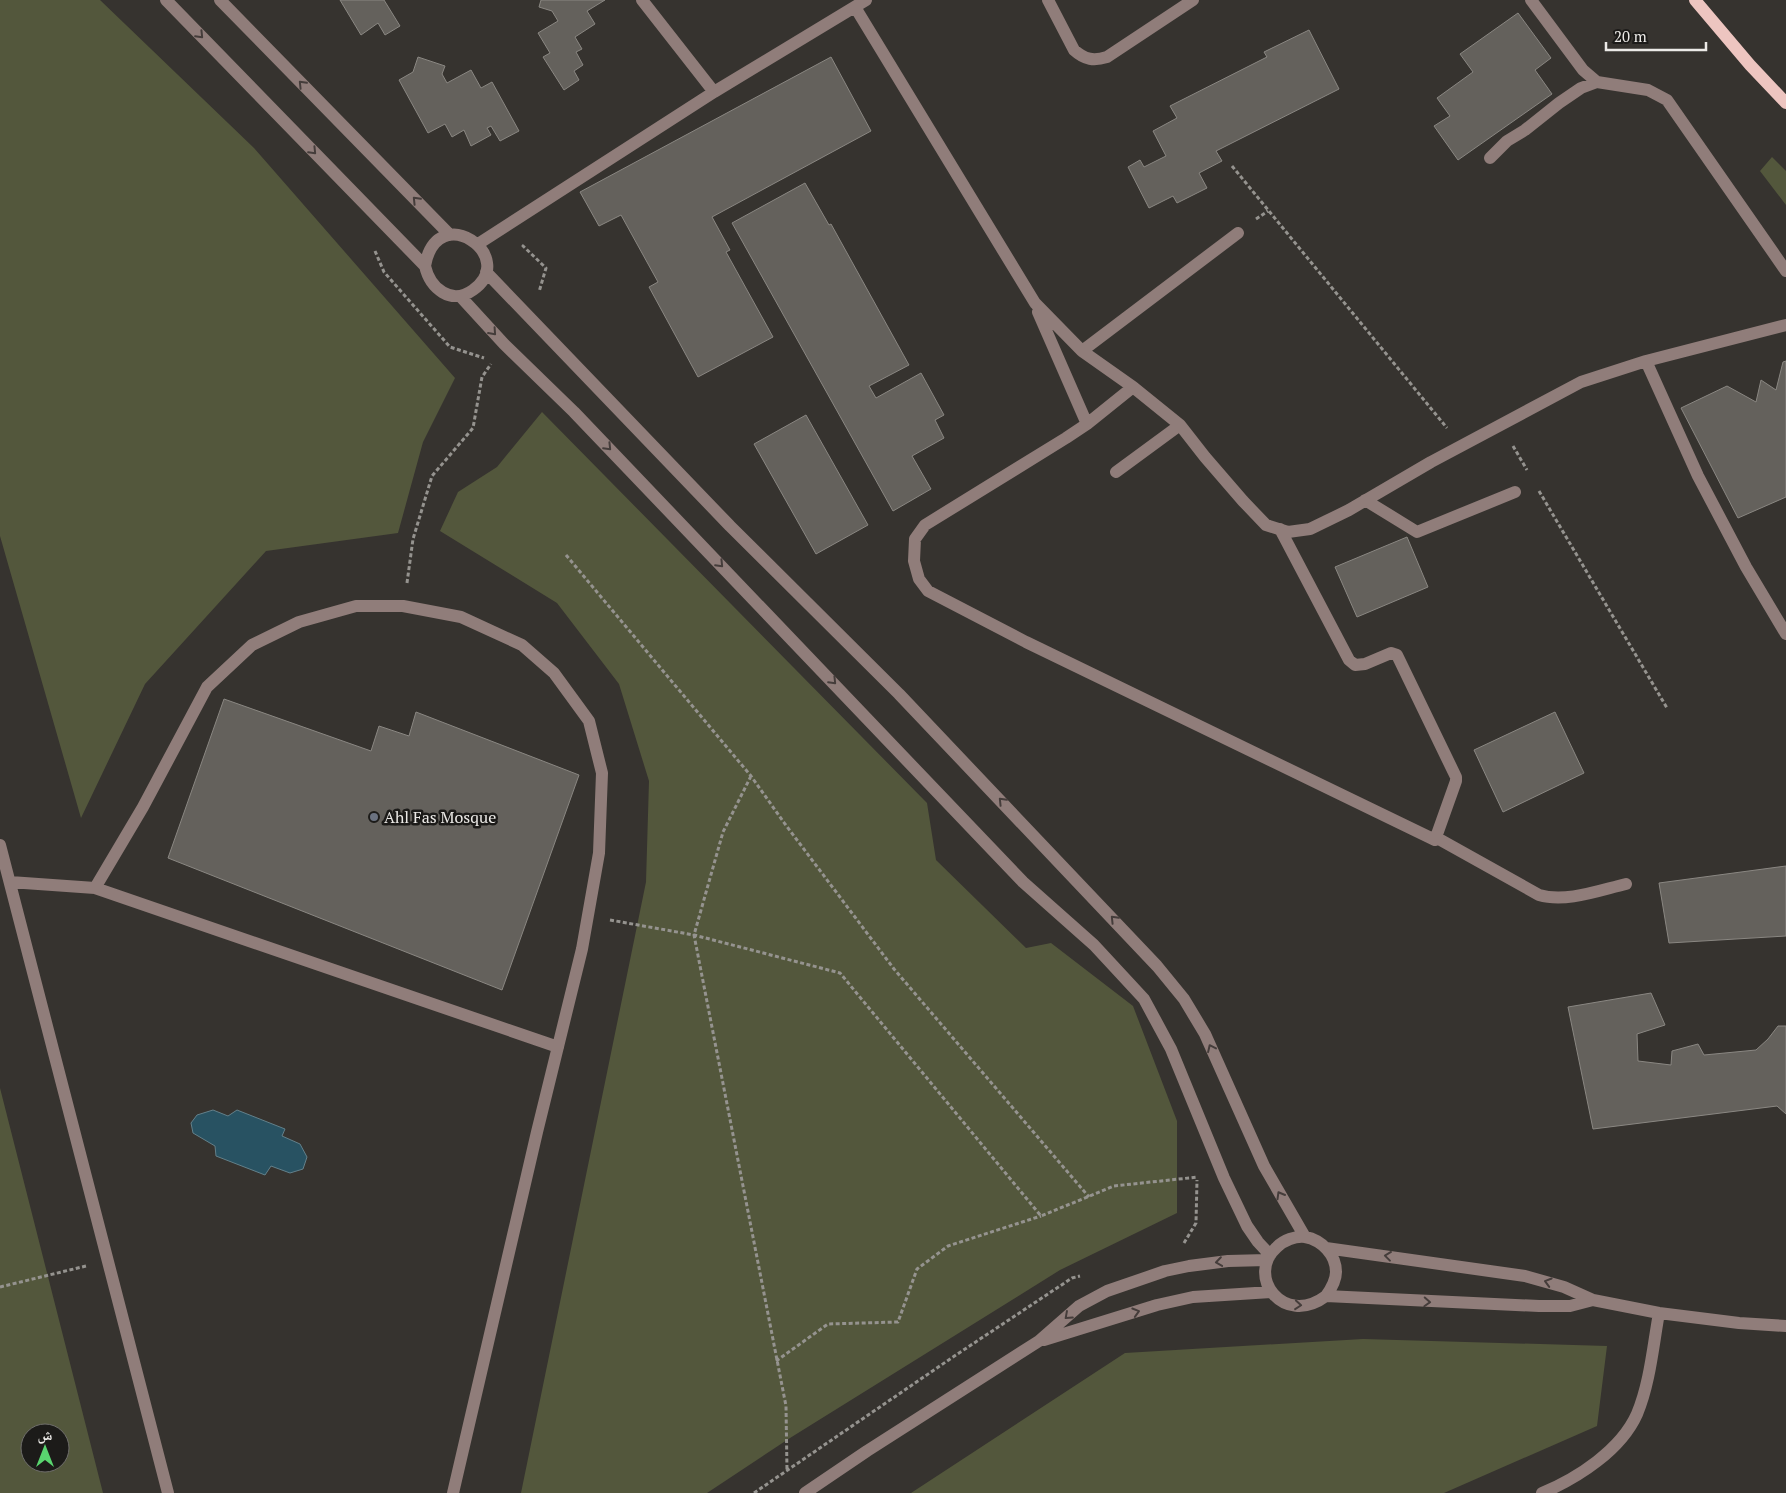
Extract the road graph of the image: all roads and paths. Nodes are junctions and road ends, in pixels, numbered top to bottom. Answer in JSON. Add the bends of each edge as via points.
{"nodes":[{"id":1,"x":166,"y":0,"type":"edge"},
{"id":2,"x":220,"y":0,"type":"edge"},
{"id":3,"x":642,"y":0,"type":"edge"},
{"id":4,"x":1048,"y":0,"type":"edge"},
{"id":5,"x":1193,"y":0,"type":"edge"},
{"id":6,"x":1531,"y":0,"type":"edge"},
{"id":7,"x":1695,"y":0,"type":"edge"},
{"id":8,"x":860,"y":3,"type":"edge"},
{"id":9,"x":1597,"y":82,"type":"junction"},
{"id":10,"x":714,"y":92,"type":"junction"},
{"id":11,"x":1786,"y":103,"type":"edge"},
{"id":12,"x":1490,"y":158,"type":"dead end"},
{"id":13,"x":1232,"y":166,"type":"dead end"},
{"id":14,"x":1238,"y":233,"type":"dead end"},
{"id":15,"x":450,"y":235,"type":"junction"},
{"id":16,"x":530,"y":240,"type":"dead end"},
{"id":17,"x":478,"y":244,"type":"junction"},
{"id":18,"x":373,"y":246,"type":"dead end"},
{"id":19,"x":425,"y":266,"type":"junction"},
{"id":20,"x":1786,"y":271,"type":"edge"},
{"id":21,"x":486,"y":272,"type":"junction"},
{"id":22,"x":460,"y":296,"type":"junction"},
{"id":23,"x":1034,"y":304,"type":"junction"},
{"id":24,"x":531,"y":318,"type":"junction"},
{"id":25,"x":1786,"y":325,"type":"edge"},
{"id":26,"x":1082,"y":351,"type":"junction"},
{"id":27,"x":1646,"y":361,"type":"junction"},
{"id":28,"x":1133,"y":387,"type":"junction"},
{"id":29,"x":1087,"y":424,"type":"junction"},
{"id":30,"x":1180,"y":425,"type":"junction"},
{"id":31,"x":1501,"y":426,"type":"junction"},
{"id":32,"x":1462,"y":446,"type":"junction"},
{"id":33,"x":1116,"y":472,"type":"dead end"},
{"id":34,"x":1531,"y":477,"type":"dead end"},
{"id":35,"x":1536,"y":486,"type":"dead end"},
{"id":36,"x":1515,"y":492,"type":"dead end"},
{"id":37,"x":1365,"y":500,"type":"junction"},
{"id":38,"x":1280,"y":529,"type":"junction"},
{"id":39,"x":566,"y":555,"type":"dead end"},
{"id":40,"x":404,"y":606,"type":"junction"},
{"id":41,"x":1786,"y":634,"type":"edge"},
{"id":42,"x":1667,"y":708,"type":"dead end"},
{"id":43,"x":751,"y":776,"type":"junction"},
{"id":44,"x":1437,"y":838,"type":"junction"},
{"id":45,"x":0,"y":845,"type":"edge"},
{"id":46,"x":10,"y":882,"type":"junction"},
{"id":47,"x":1626,"y":884,"type":"dead end"},
{"id":48,"x":95,"y":888,"type":"junction"},
{"id":49,"x":588,"y":916,"type":"junction"},
{"id":50,"x":694,"y":935,"type":"junction"},
{"id":51,"x":558,"y":1047,"type":"junction"},
{"id":52,"x":1194,"y":1168,"type":"dead end"},
{"id":53,"x":1197,"y":1177,"type":"junction"},
{"id":54,"x":1224,"y":1178,"type":"junction"},
{"id":55,"x":1089,"y":1197,"type":"junction"},
{"id":56,"x":1041,"y":1216,"type":"junction"},
{"id":57,"x":1305,"y":1237,"type":"junction"},
{"id":58,"x":1326,"y":1248,"type":"junction"},
{"id":59,"x":1179,"y":1250,"type":"dead end"},
{"id":60,"x":1268,"y":1258,"type":"junction"},
{"id":61,"x":108,"y":1261,"type":"junction"},
{"id":62,"x":1081,"y":1276,"type":"dead end"},
{"id":63,"x":0,"y":1287,"type":"edge"},
{"id":64,"x":1271,"y":1292,"type":"junction"},
{"id":65,"x":1326,"y":1296,"type":"junction"},
{"id":66,"x":1593,"y":1300,"type":"junction"},
{"id":67,"x":1659,"y":1313,"type":"junction"},
{"id":68,"x":1786,"y":1326,"type":"edge"},
{"id":69,"x":1039,"y":1341,"type":"junction"},
{"id":70,"x":776,"y":1361,"type":"junction"},
{"id":71,"x":787,"y":1471,"type":"junction"},
{"id":72,"x":168,"y":1493,"type":"edge"},
{"id":73,"x":453,"y":1493,"type":"edge"},
{"id":74,"x":754,"y":1493,"type":"edge"},
{"id":75,"x":805,"y":1493,"type":"edge"},
{"id":76,"x":1542,"y":1493,"type":"edge"}],
"edges":[{"from":1,"to":19,"type":"street","one_way":true},
{"from":15,"to":2,"type":"street","one_way":true},
{"from":3,"to":10,"type":"street"},
{"from":4,"to":5,"type":"street","via":[[1074,50],[1089,60],[1107,57]]},
{"from":6,"to":9,"type":"street","via":[[1583,70]]},
{"from":7,"to":11,"type":"main road"},
{"from":8,"to":10,"type":"street"},
{"from":8,"to":23,"type":"street"},
{"from":9,"to":12,"type":"street","via":[[1559,103],[1507,141]]},
{"from":9,"to":20,"type":"street","via":[[1648,90],[1668,100]]},
{"from":10,"to":17,"type":"street"},
{"from":13,"to":32,"type":"path"},
{"from":14,"to":26,"type":"street"},
{"from":15,"to":17,"type":"street","via":[[461,235]]},
{"from":15,"to":19,"type":"street","via":[[432,246]]},
{"from":16,"to":24,"type":"path","via":[[523,246],[546,268]]},
{"from":17,"to":21,"type":"street","via":[[487,262]]},
{"from":18,"to":40,"type":"path","via":[[384,272],[450,347],[493,361],[482,377],[473,428],[432,476],[413,539]]},
{"from":19,"to":22,"type":"street","via":[[436,288]]},
{"from":21,"to":22,"type":"street","via":[[481,284]]},
{"from":21,"to":24,"type":"street"},
{"from":22,"to":54,"type":"street","one_way":true,"via":[[1023,882],[1094,945],[1144,999],[1171,1049]]},
{"from":23,"to":26,"type":"street"},
{"from":23,"to":29,"type":"street"},
{"from":57,"to":24,"type":"street","one_way":true,"via":[[1264,1166],[1205,1034],[1184,999],[1157,966],[900,694],[730,526]]},
{"from":25,"to":27,"type":"street"},
{"from":26,"to":28,"type":"street"},
{"from":27,"to":31,"type":"street","via":[[1581,382]]},
{"from":27,"to":41,"type":"street","via":[[1698,476]]},
{"from":28,"to":29,"type":"street"},
{"from":28,"to":30,"type":"street"},
{"from":29,"to":44,"type":"street","via":[[925,525],[915,539],[914,561],[919,579],[928,591],[1034,646],[1435,840]]},
{"from":30,"to":33,"type":"street"},
{"from":30,"to":38,"type":"street","via":[[1266,525]]},
{"from":31,"to":32,"type":"street"},
{"from":31,"to":34,"type":"path"},
{"from":32,"to":37,"type":"street"},
{"from":35,"to":42,"type":"path"},
{"from":36,"to":37,"type":"street","via":[[1417,532]]},
{"from":37,"to":38,"type":"street","via":[[1310,529],[1288,532]]},
{"from":38,"to":44,"type":"street","via":[[1349,660],[1355,665],[1365,664],[1391,653],[1397,655],[1456,777]]},
{"from":39,"to":43,"type":"path"},
{"from":40,"to":48,"type":"street","via":[[356,606],[299,622],[252,645],[207,687]]},
{"from":40,"to":49,"type":"street","via":[[461,617],[522,645],[554,673],[588,721],[602,774],[599,854]]},
{"from":43,"to":50,"type":"path","via":[[723,832]]},
{"from":43,"to":55,"type":"path","via":[[894,969]]},
{"from":44,"to":47,"type":"street","via":[[1546,897],[1573,896]]},
{"from":45,"to":46,"type":"street"},
{"from":46,"to":48,"type":"street"},
{"from":46,"to":61,"type":"street"},
{"from":48,"to":51,"type":"street"},
{"from":49,"to":50,"type":"path"},
{"from":49,"to":51,"type":"street"},
{"from":50,"to":56,"type":"path","via":[[840,974]]},
{"from":50,"to":70,"type":"path"},
{"from":51,"to":73,"type":"street"},
{"from":52,"to":53,"type":"path"},
{"from":53,"to":54,"type":"path"},
{"from":53,"to":55,"type":"path","via":[[1114,1186]]},
{"from":53,"to":59,"type":"path","via":[[1196,1223]]},
{"from":54,"to":60,"type":"street","via":[[1247,1226]]},
{"from":55,"to":56,"type":"path"},
{"from":56,"to":70,"type":"path","via":[[948,1246],[917,1269],[898,1322],[828,1324]]},
{"from":57,"to":58,"type":"street"},
{"from":57,"to":60,"type":"street","via":[[1282,1242]]},
{"from":58,"to":65,"type":"street","via":[[1336,1272]]},
{"from":66,"to":58,"type":"street","one_way":true,"via":[[1564,1287],[1525,1276]]},
{"from":60,"to":64,"type":"street","via":[[1265,1271]]},
{"from":60,"to":69,"type":"street","one_way":true,"via":[[1189,1266],[1128,1282],[1079,1306]]},
{"from":61,"to":63,"type":"path"},
{"from":61,"to":72,"type":"street"},
{"from":62,"to":71,"type":"path","via":[[1072,1278]]},
{"from":64,"to":65,"type":"street","one_way":true,"via":[[1280,1301],[1304,1307],[1316,1304]]},
{"from":69,"to":64,"type":"street","one_way":true,"via":[[1184,1299]]},
{"from":65,"to":66,"type":"street","one_way":true,"via":[[1539,1306],[1570,1306]]},
{"from":66,"to":67,"type":"street"},
{"from":67,"to":68,"type":"street","via":[[1739,1324]]},
{"from":67,"to":76,"type":"street","via":[[1647,1380],[1637,1414],[1616,1447],[1565,1484]]},
{"from":69,"to":75,"type":"street"},
{"from":70,"to":71,"type":"path","via":[[786,1406]]},
{"from":71,"to":74,"type":"path"}]}
